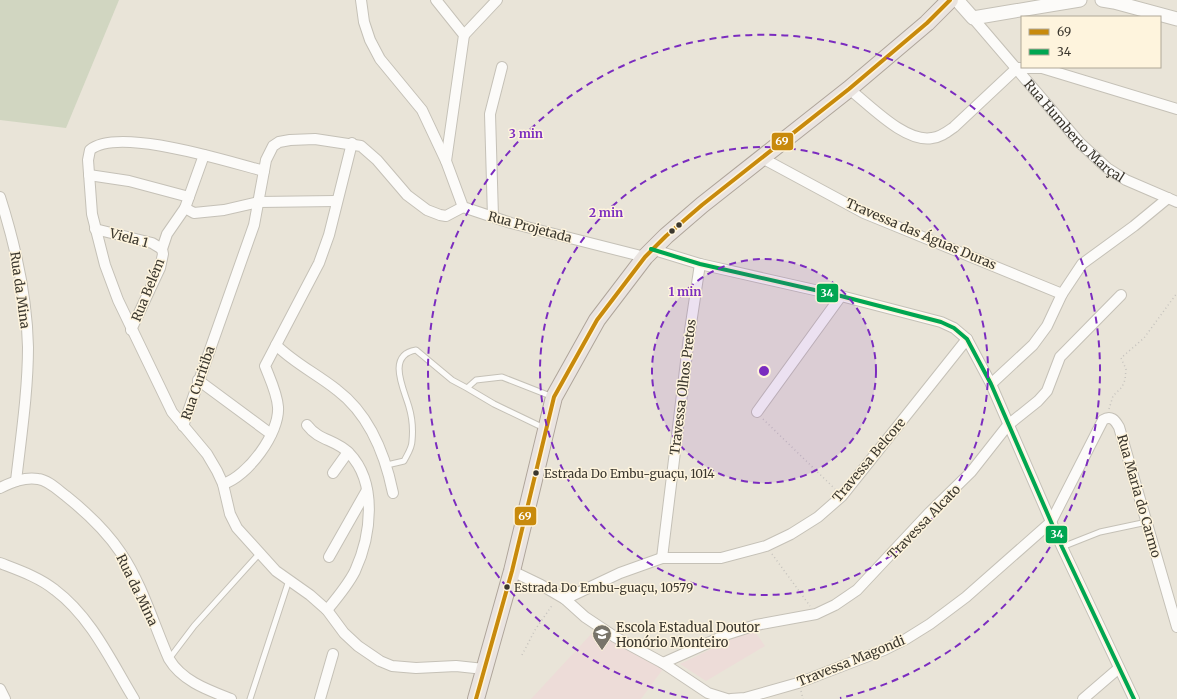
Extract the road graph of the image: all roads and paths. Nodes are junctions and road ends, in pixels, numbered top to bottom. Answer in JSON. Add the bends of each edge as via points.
{"nodes":[{"id":1,"x":361,"y":0,"type":"edge"},
{"id":2,"x":436,"y":0,"type":"edge"},
{"id":3,"x":497,"y":0,"type":"edge"},
{"id":4,"x":950,"y":0,"type":"edge"},
{"id":5,"x":957,"y":0,"type":"edge"},
{"id":6,"x":1080,"y":0,"type":"edge"},
{"id":7,"x":1102,"y":0,"type":"edge"},
{"id":8,"x":973,"y":18,"type":"junction"},
{"id":9,"x":1177,"y":19,"type":"edge"},
{"id":10,"x":464,"y":35,"type":"junction"},
{"id":11,"x":502,"y":67,"type":"dead end"},
{"id":12,"x":1017,"y":68,"type":"junction"},
{"id":13,"x":849,"y":90,"type":"junction"},
{"id":14,"x":1177,"y":110,"type":"edge"},
{"id":15,"x":352,"y":144,"type":"junction"},
{"id":16,"x":204,"y":155,"type":"junction"},
{"id":17,"x":762,"y":158,"type":"junction"},
{"id":18,"x":446,"y":161,"type":"junction"},
{"id":19,"x":264,"y":171,"type":"junction"},
{"id":20,"x":88,"y":175,"type":"junction"},
{"id":21,"x":0,"y":197,"type":"edge"},
{"id":22,"x":189,"y":197,"type":"junction"},
{"id":23,"x":1172,"y":200,"type":"edge"},
{"id":24,"x":336,"y":201,"type":"junction"},
{"id":25,"x":259,"y":202,"type":"junction"},
{"id":26,"x":463,"y":207,"type":"junction"},
{"id":27,"x":185,"y":208,"type":"junction"},
{"id":28,"x":493,"y":217,"type":"junction"},
{"id":29,"x":95,"y":229,"type":"junction"},
{"id":30,"x":162,"y":249,"type":"junction"},
{"id":31,"x":648,"y":253,"type":"junction"},
{"id":32,"x":700,"y":264,"type":"junction"},
{"id":33,"x":1177,"y":293,"type":"edge"},
{"id":34,"x":1062,"y":294,"type":"junction"},
{"id":35,"x":1121,"y":294,"type":"dead end"},
{"id":36,"x":841,"y":296,"type":"junction"},
{"id":37,"x":131,"y":330,"type":"junction"},
{"id":38,"x":967,"y":339,"type":"junction"},
{"id":39,"x":276,"y":345,"type":"junction"},
{"id":40,"x":198,"y":380,"type":"junction"},
{"id":41,"x":991,"y":384,"type":"junction"},
{"id":42,"x":467,"y":388,"type":"junction"},
{"id":43,"x":554,"y":397,"type":"junction"},
{"id":44,"x":756,"y":412,"type":"joint"},
{"id":45,"x":1107,"y":417,"type":"junction"},
{"id":46,"x":307,"y":425,"type":"dead end"},
{"id":47,"x":1008,"y":425,"type":"junction"},
{"id":48,"x":183,"y":426,"type":"junction"},
{"id":49,"x":546,"y":428,"type":"junction"},
{"id":50,"x":271,"y":434,"type":"junction"},
{"id":51,"x":348,"y":452,"type":"junction"},
{"id":52,"x":387,"y":465,"type":"junction"},
{"id":53,"x":333,"y":473,"type":"dead end"},
{"id":54,"x":16,"y":481,"type":"junction"},
{"id":55,"x":223,"y":484,"type":"junction"},
{"id":56,"x":0,"y":488,"type":"edge"},
{"id":57,"x":367,"y":490,"type":"junction"},
{"id":58,"x":393,"y":493,"type":"dead end"},
{"id":59,"x":842,"y":496,"type":"junction"},
{"id":60,"x":1051,"y":522,"type":"junction"},
{"id":61,"x":1148,"y":522,"type":"junction"},
{"id":62,"x":766,"y":546,"type":"junction"},
{"id":63,"x":1062,"y":547,"type":"junction"},
{"id":64,"x":259,"y":554,"type":"junction"},
{"id":65,"x":329,"y":557,"type":"dead end"},
{"id":66,"x":662,"y":558,"type":"junction"},
{"id":67,"x":0,"y":563,"type":"edge"},
{"id":68,"x":512,"y":571,"type":"junction"},
{"id":69,"x":289,"y":580,"type":"junction"},
{"id":70,"x":562,"y":598,"type":"junction"},
{"id":71,"x":327,"y":610,"type":"junction"},
{"id":72,"x":816,"y":614,"type":"junction"},
{"id":73,"x":1177,"y":627,"type":"edge"},
{"id":74,"x":333,"y":654,"type":"dead end"},
{"id":75,"x":522,"y":655,"type":"dead end"},
{"id":76,"x":169,"y":659,"type":"junction"},
{"id":77,"x":663,"y":663,"type":"junction"},
{"id":78,"x":1119,"y":668,"type":"junction"},
{"id":79,"x":484,"y":669,"type":"junction"},
{"id":80,"x":0,"y":689,"type":"edge"},
{"id":81,"x":706,"y":696,"type":"edge"},
{"id":82,"x":5,"y":699,"type":"edge"},
{"id":83,"x":134,"y":699,"type":"edge"},
{"id":84,"x":231,"y":699,"type":"edge"},
{"id":85,"x":250,"y":699,"type":"edge"},
{"id":86,"x":320,"y":699,"type":"edge"},
{"id":87,"x":476,"y":699,"type":"edge"},
{"id":88,"x":727,"y":699,"type":"edge"},
{"id":89,"x":731,"y":699,"type":"edge"},
{"id":90,"x":1083,"y":699,"type":"edge"},
{"id":91,"x":1134,"y":699,"type":"edge"}],
"edges":[{"from":1,"to":18,"type":"street","via":[[364,22],[380,59],[422,110]]},
{"from":2,"to":10,"type":"street"},
{"from":3,"to":10,"type":"street"},
{"from":4,"to":13,"type":"main road"},
{"from":5,"to":8,"type":"street","name":"Rua Humberto Marçal"},
{"from":6,"to":8,"type":"street"},
{"from":7,"to":9,"type":"street"},
{"from":8,"to":12,"type":"street","name":"Rua Humberto Marçal"},
{"from":10,"to":18,"type":"street"},
{"from":11,"to":28,"type":"street","via":[[490,114]]},
{"from":12,"to":13,"type":"street","via":[[954,127],[943,135],[931,138],[916,137],[899,129]]},
{"from":12,"to":14,"type":"street","via":[[1042,68]]},
{"from":12,"to":23,"type":"street","name":"Rua Humberto Marçal","via":[[1080,144],[1107,168],[1126,180]]},
{"from":13,"to":17,"type":"main road"},
{"from":15,"to":19,"type":"street","name":"Rua Curitiba","via":[[315,139],[279,142],[268,152]]},
{"from":15,"to":24,"type":"street"},
{"from":15,"to":26,"type":"street","name":"Rua Curitiba","via":[[368,151],[407,195],[427,210],[446,216]]},
{"from":16,"to":19,"type":"street","name":"Rua Curitiba"},
{"from":16,"to":20,"type":"street","name":"Rua Curitiba","via":[[158,144],[98,145],[88,154]]},
{"from":16,"to":22,"type":"street","name":"Rua Belém"},
{"from":17,"to":31,"type":"main road","via":[[702,205]]},
{"from":17,"to":34,"type":"street","name":"Travessa das Águas Duras","via":[[864,213]]},
{"from":18,"to":26,"type":"street"},
{"from":19,"to":25,"type":"street","name":"Rua Curitiba"},
{"from":20,"to":22,"type":"street","via":[[129,181]]},
{"from":20,"to":29,"type":"street","name":"Rua Curitiba"},
{"from":21,"to":54,"type":"street","name":"Rua da Mina","via":[[12,233],[19,270],[28,347],[24,416]]},
{"from":22,"to":27,"type":"street","name":"Rua Belém"},
{"from":23,"to":34,"type":"street","via":[[1082,264]]},
{"from":24,"to":25,"type":"street"},
{"from":24,"to":39,"type":"street","via":[[329,235],[319,263]]},
{"from":25,"to":27,"type":"street","via":[[194,213]]},
{"from":25,"to":40,"type":"street","name":"Rua Curitiba","via":[[244,255]]},
{"from":26,"to":28,"type":"street","name":"Rua Projetada"},
{"from":27,"to":30,"type":"street","name":"Rua Belém","via":[[170,228]]},
{"from":28,"to":31,"type":"street","name":"Rua Projetada"},
{"from":29,"to":30,"type":"street","name":"Viela 1","via":[[152,243]]},
{"from":29,"to":37,"type":"street","name":"Rua Curitiba","via":[[105,265]]},
{"from":30,"to":37,"type":"street","name":"Rua Belém","via":[[160,268]]},
{"from":31,"to":32,"type":"street","name":"Rua Projetada"},
{"from":31,"to":43,"type":"main road","via":[[597,320]]},
{"from":32,"to":36,"type":"street","name":"Rua Projetada"},
{"from":32,"to":66,"type":"street","name":"Travessa Olhos Pretos"},
{"from":33,"to":45,"type":"path","via":[[1144,338],[1121,358],[1126,368],[1125,380],[1113,396]]},
{"from":34,"to":41,"type":"street","via":[[1048,326],[1033,345]]},
{"from":35,"to":47,"type":"street","name":"Travessa Alcato","via":[[1060,357],[1047,391]]},
{"from":36,"to":38,"type":"street","name":"Rua Projetada","via":[[940,322],[954,328]]},
{"from":36,"to":44,"type":"street"},
{"from":37,"to":48,"type":"street","name":"Rua Curitiba","via":[[172,412]]},
{"from":38,"to":41,"type":"street"},
{"from":38,"to":59,"type":"street","name":"Travessa Belcore"},
{"from":39,"to":50,"type":"street","via":[[265,366],[278,408],[276,424]]},
{"from":39,"to":52,"type":"street","via":[[300,366],[337,390],[358,409],[374,435]]},
{"from":40,"to":48,"type":"street","name":"Rua Curitiba"},
{"from":40,"to":50,"type":"street"},
{"from":41,"to":47,"type":"street"},
{"from":42,"to":43,"type":"lane","via":[[476,380],[502,377]]},
{"from":42,"to":49,"type":"lane","via":[[494,404]]},
{"from":42,"to":52,"type":"lane","via":[[452,380],[416,350],[401,358],[399,372],[410,409],[412,443],[404,461]]},
{"from":43,"to":49,"type":"main road"},
{"from":44,"to":59,"type":"path"},
{"from":45,"to":60,"type":"street","name":"Rua Maria do Carmo","via":[[1086,450]]},
{"from":45,"to":61,"type":"street","name":"Rua Maria do Carmo","via":[[1116,421],[1119,428]]},
{"from":46,"to":51,"type":"street","via":[[319,437],[331,440]]},
{"from":47,"to":60,"type":"street"},
{"from":47,"to":72,"type":"street","name":"Travessa Alcato","via":[[971,472],[930,512],[879,569],[857,590]]},
{"from":48,"to":55,"type":"street","via":[[207,454]]},
{"from":49,"to":68,"type":"main road"},
{"from":50,"to":55,"type":"street","via":[[244,471],[235,479]]},
{"from":51,"to":53,"type":"street"},
{"from":51,"to":57,"type":"street","via":[[362,470]]},
{"from":52,"to":58,"type":"street"},
{"from":54,"to":56,"type":"street","name":"Rua da Mina"},
{"from":54,"to":76,"type":"street","name":"Rua da Mina","via":[[39,479],[53,486],[98,526],[121,554]]},
{"from":55,"to":64,"type":"street","via":[[230,514],[237,528]]},
{"from":57,"to":65,"type":"street"},
{"from":57,"to":71,"type":"street","via":[[367,534],[361,555],[347,585]]},
{"from":59,"to":62,"type":"street","name":"Travessa Belcore","via":[[818,517]]},
{"from":60,"to":63,"type":"street"},
{"from":60,"to":89,"type":"street","name":"Travessa Magondi","via":[[966,597],[906,639],[798,683],[745,698]]},
{"from":61,"to":63,"type":"lane","via":[[1100,532]]},
{"from":61,"to":73,"type":"street","name":"Rua Maria do Carmo"},
{"from":62,"to":66,"type":"street","name":"Travessa Belcore","via":[[721,558]]},
{"from":62,"to":72,"type":"path"},
{"from":63,"to":78,"type":"street"},
{"from":64,"to":69,"type":"street"},
{"from":64,"to":76,"type":"lane","via":[[194,626]]},
{"from":66,"to":70,"type":"street","name":"Travessa Belcore"},
{"from":67,"to":83,"type":"street","via":[[55,589],[77,610],[109,655]]},
{"from":68,"to":70,"type":"street"},
{"from":68,"to":79,"type":"main road"},
{"from":69,"to":71,"type":"street"},
{"from":69,"to":85,"type":"lane"},
{"from":70,"to":75,"type":"path","via":[[535,630]]},
{"from":70,"to":77,"type":"street","via":[[585,618]]},
{"from":71,"to":79,"type":"street","via":[[344,633],[358,646],[392,666],[456,666]]},
{"from":72,"to":77,"type":"street","name":"Travessa Alcato","via":[[756,625],[728,634]]},
{"from":74,"to":86,"type":"street"},
{"from":76,"to":84,"type":"street","name":"Rua da Mina","via":[[182,676]]},
{"from":77,"to":81,"type":"street"},
{"from":78,"to":90,"type":"street"},
{"from":78,"to":91,"type":"street"},
{"from":79,"to":87,"type":"main road"},
{"from":80,"to":82,"type":"street"},
{"from":81,"to":88,"type":"street"}]}
